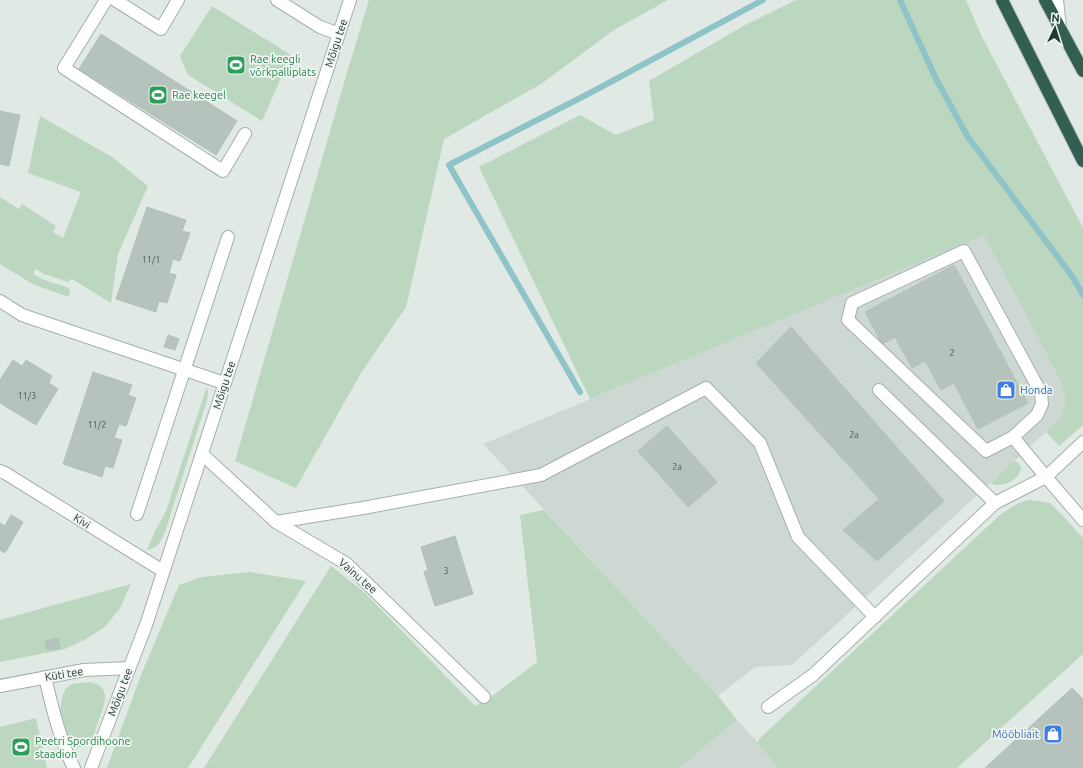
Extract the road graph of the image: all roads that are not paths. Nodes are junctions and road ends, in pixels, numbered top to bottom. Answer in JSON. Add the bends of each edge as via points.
{"nodes":[{"id":1,"x":106,"y":0,"type":"edge"},
{"id":2,"x":115,"y":0,"type":"edge"},
{"id":3,"x":178,"y":0,"type":"edge"},
{"id":4,"x":278,"y":0,"type":"edge"},
{"id":5,"x":350,"y":0,"type":"edge"},
{"id":6,"x":1002,"y":0,"type":"edge"},
{"id":7,"x":1045,"y":0,"type":"edge"},
{"id":8,"x":1058,"y":0,"type":"edge"},
{"id":9,"x":1060,"y":27,"type":"junction"},
{"id":10,"x":339,"y":34,"type":"junction"},
{"id":11,"x":1083,"y":71,"type":"edge"},
{"id":12,"x":245,"y":134,"type":"dead end"},
{"id":13,"x":1083,"y":161,"type":"edge"},
{"id":14,"x":228,"y":237,"type":"dead end"},
{"id":15,"x":0,"y":301,"type":"edge"},
{"id":16,"x":185,"y":370,"type":"junction"},
{"id":17,"x":224,"y":383,"type":"junction"},
{"id":18,"x":878,"y":390,"type":"dead end"},
{"id":19,"x":1013,"y":437,"type":"junction"},
{"id":20,"x":1083,"y":442,"type":"edge"},
{"id":21,"x":202,"y":454,"type":"junction"},
{"id":22,"x":0,"y":471,"type":"edge"},
{"id":23,"x":1046,"y":477,"type":"junction"},
{"id":24,"x":995,"y":503,"type":"junction"},
{"id":25,"x":137,"y":514,"type":"dead end"},
{"id":26,"x":1083,"y":520,"type":"edge"},
{"id":27,"x":276,"y":522,"type":"junction"},
{"id":28,"x":163,"y":571,"type":"junction"},
{"id":29,"x":875,"y":617,"type":"junction"},
{"id":30,"x":129,"y":668,"type":"junction"},
{"id":31,"x":45,"y":677,"type":"junction"},
{"id":32,"x":0,"y":686,"type":"edge"},
{"id":33,"x":484,"y":697,"type":"dead end"},
{"id":34,"x":768,"y":707,"type":"dead end"},
{"id":35,"x":74,"y":768,"type":"edge"},
{"id":36,"x":91,"y":768,"type":"edge"}],
"edges":[{"from":1,"to":12,"type":"street","via":[[64,68],[223,171]]},
{"from":2,"to":3,"type":"street","via":[[161,29]]},
{"from":4,"to":10,"type":"street","via":[[320,27]]},
{"from":5,"to":10,"type":"street","name":"Mõigu tee"},
{"from":6,"to":13,"type":"highway"},
{"from":7,"to":9,"type":"highway"},
{"from":8,"to":9,"type":"street"},
{"from":9,"to":11,"type":"highway"},
{"from":10,"to":17,"type":"street","name":"Mõigu tee"},
{"from":14,"to":16,"type":"street"},
{"from":15,"to":16,"type":"street","via":[[22,315]]},
{"from":16,"to":17,"type":"street"},
{"from":16,"to":25,"type":"street"},
{"from":17,"to":21,"type":"street","name":"Mõigu tee"},
{"from":18,"to":24,"type":"street"},
{"from":19,"to":19,"type":"street","via":[[1037,416],[1042,404],[1041,393],[964,250],[852,303],[848,320],[986,451]]},
{"from":19,"to":23,"type":"street"},
{"from":20,"to":23,"type":"street"},
{"from":21,"to":27,"type":"street","name":"Vainu tee"},
{"from":21,"to":28,"type":"street","name":"Mõigu tee"},
{"from":22,"to":28,"type":"street","name":"Kivi"},
{"from":23,"to":24,"type":"street"},
{"from":23,"to":26,"type":"street"},
{"from":24,"to":29,"type":"street"},
{"from":27,"to":29,"type":"street","via":[[541,475],[706,388],[760,443],[798,537]]},
{"from":27,"to":33,"type":"street","name":"Vainu tee","via":[[347,564]]},
{"from":28,"to":30,"type":"street","name":"Mõigu tee"},
{"from":29,"to":34,"type":"street","via":[[813,675]]},
{"from":30,"to":31,"type":"street","name":"Küti tee","via":[[84,670]]},
{"from":30,"to":36,"type":"street","name":"Mõigu tee"},
{"from":31,"to":32,"type":"street","name":"Küti tee"},
{"from":31,"to":35,"type":"street","via":[[51,703]]}]}
